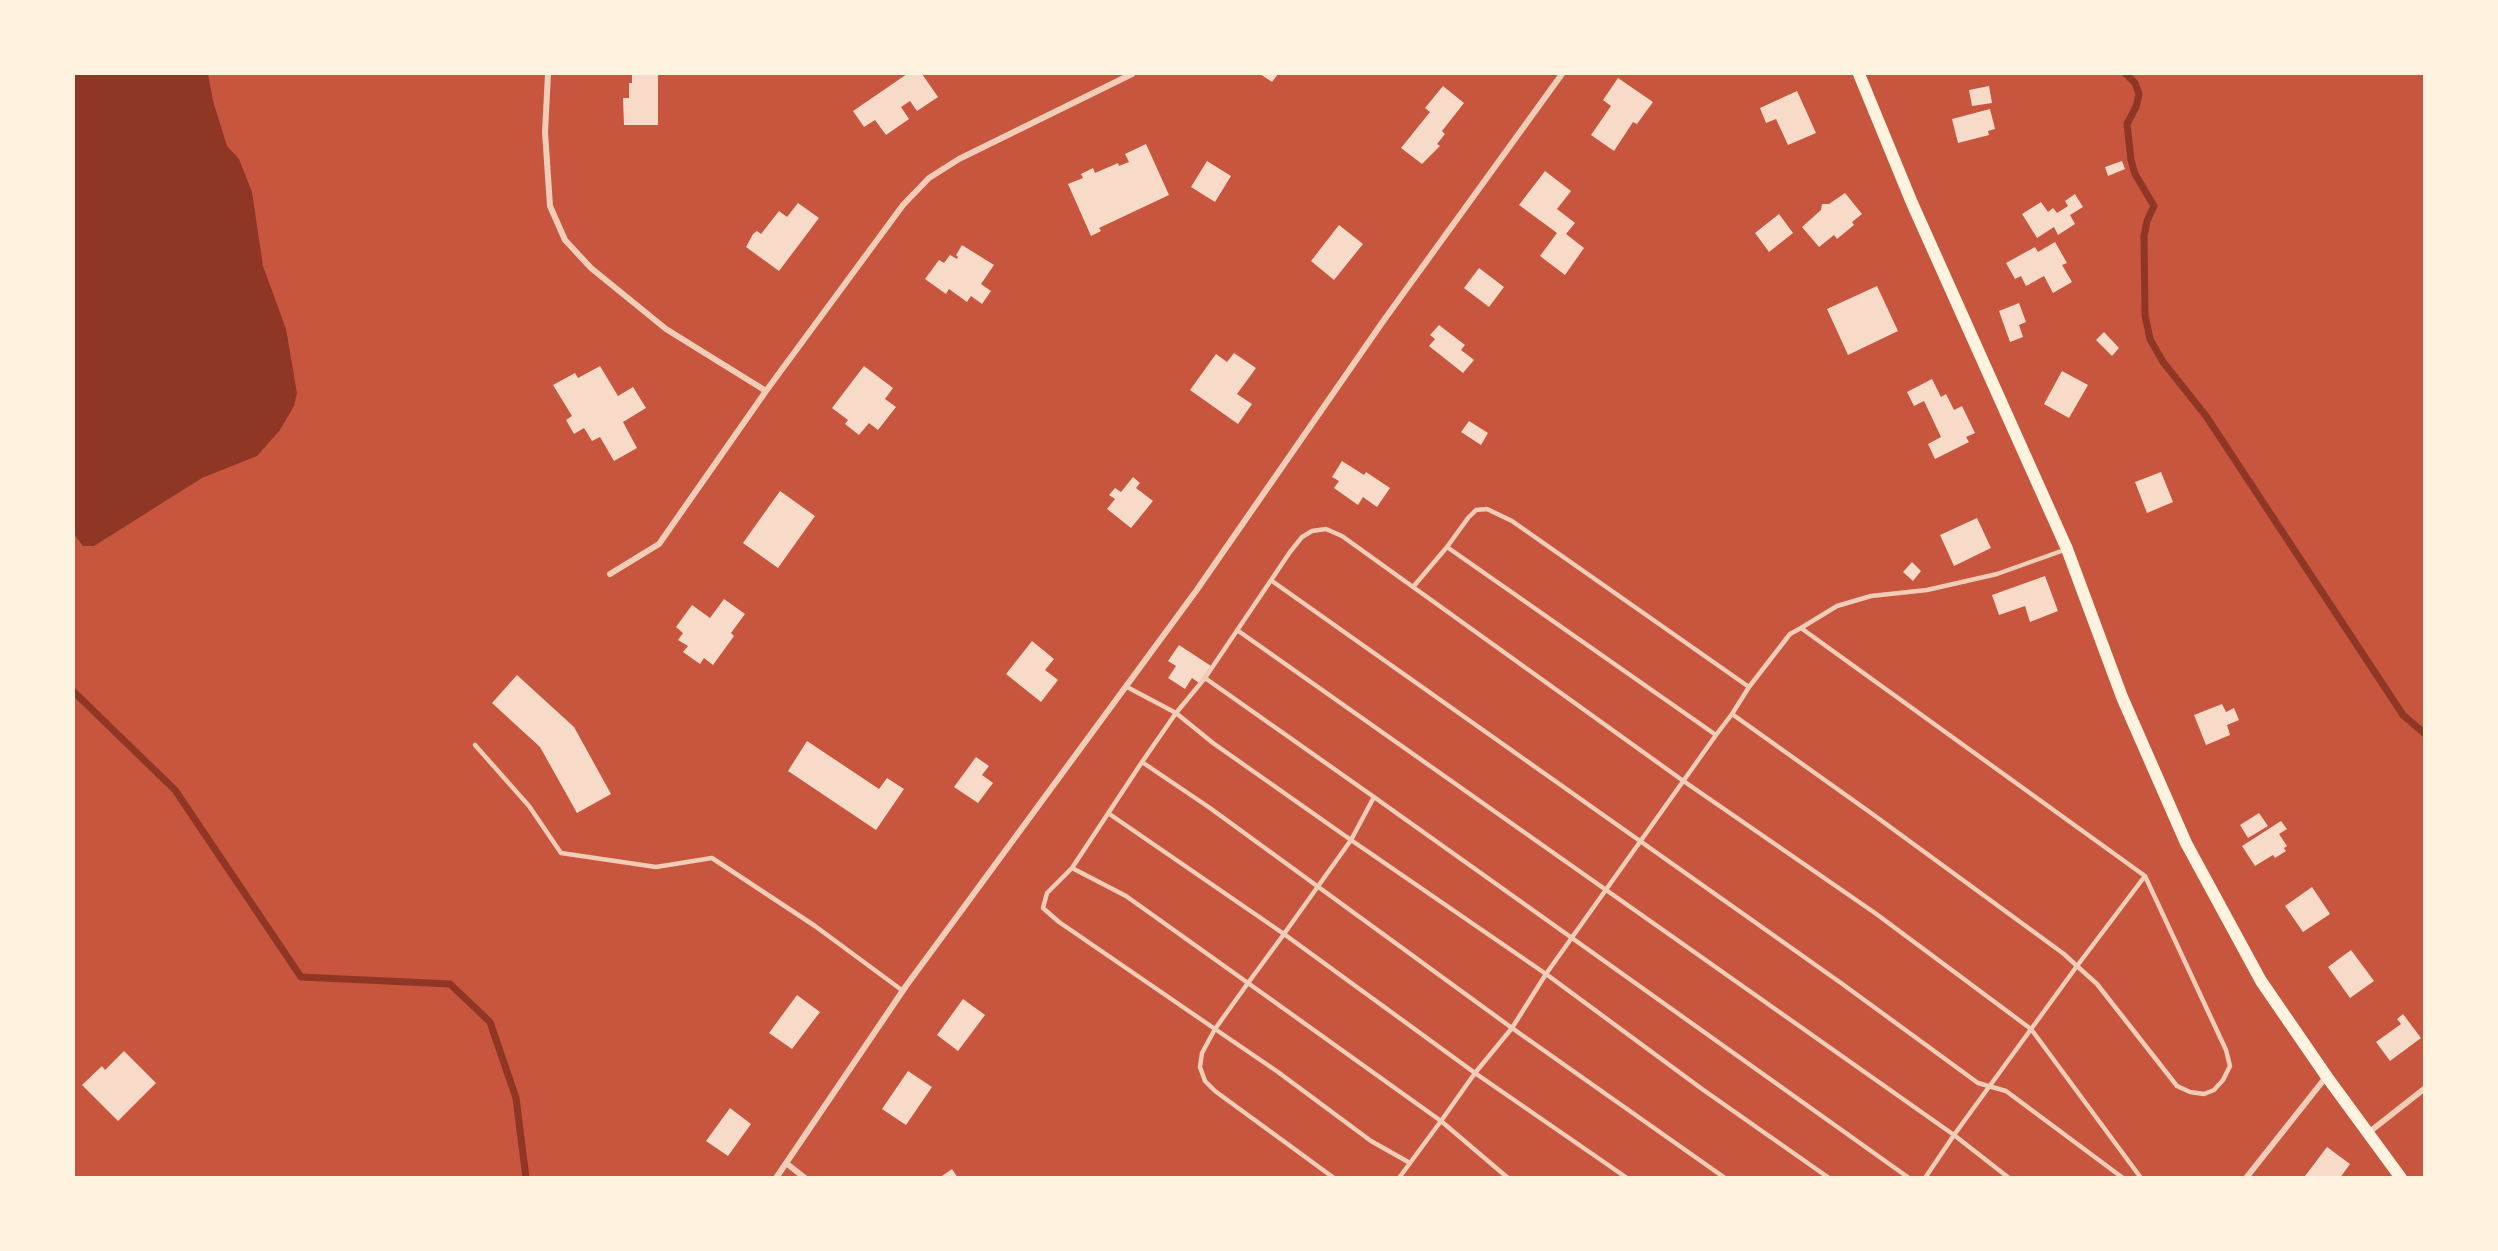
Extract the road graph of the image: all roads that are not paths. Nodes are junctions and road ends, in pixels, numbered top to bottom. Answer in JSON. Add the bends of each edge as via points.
{"nodes":[{"id":1,"x":548,"y":74,"type":"edge"},
{"id":2,"x":1132,"y":74,"type":"edge"},
{"id":3,"x":1562,"y":74,"type":"edge"},
{"id":4,"x":1859,"y":74,"type":"edge"},
{"id":5,"x":766,"y":391,"type":"junction"},
{"id":6,"x":1447,"y":547,"type":"junction"},
{"id":7,"x":2067,"y":549,"type":"junction"},
{"id":8,"x":610,"y":574,"type":"dead end"},
{"id":9,"x":1272,"y":581,"type":"junction"},
{"id":10,"x":1413,"y":587,"type":"junction"},
{"id":11,"x":1801,"y":628,"type":"junction"},
{"id":12,"x":1237,"y":630,"type":"junction"},
{"id":13,"x":1205,"y":678,"type":"junction"},
{"id":14,"x":1127,"y":687,"type":"junction"},
{"id":15,"x":1749,"y":687,"type":"junction"},
{"id":16,"x":1176,"y":713,"type":"junction"},
{"id":17,"x":1732,"y":714,"type":"junction"},
{"id":18,"x":1716,"y":735,"type":"junction"},
{"id":19,"x":475,"y":745,"type":"dead end"},
{"id":20,"x":1142,"y":762,"type":"junction"},
{"id":21,"x":1682,"y":780,"type":"junction"},
{"id":22,"x":1374,"y":797,"type":"junction"},
{"id":23,"x":1108,"y":813,"type":"junction"},
{"id":24,"x":1351,"y":840,"type":"junction"},
{"id":25,"x":1639,"y":842,"type":"junction"},
{"id":26,"x":1072,"y":868,"type":"junction"},
{"id":27,"x":2145,"y":876,"type":"junction"},
{"id":28,"x":1317,"y":887,"type":"junction"},
{"id":29,"x":1606,"y":890,"type":"junction"},
{"id":30,"x":1284,"y":934,"type":"junction"},
{"id":31,"x":1572,"y":940,"type":"junction"},
{"id":32,"x":2077,"y":966,"type":"junction"},
{"id":33,"x":1546,"y":974,"type":"junction"},
{"id":34,"x":1248,"y":983,"type":"junction"},
{"id":35,"x":903,"y":991,"type":"junction"},
{"id":36,"x":1512,"y":1028,"type":"junction"},
{"id":37,"x":1215,"y":1029,"type":"junction"},
{"id":38,"x":2031,"y":1029,"type":"junction"},
{"id":39,"x":1475,"y":1073,"type":"junction"},
{"id":40,"x":2327,"y":1077,"type":"junction"},
{"id":41,"x":1989,"y":1085,"type":"junction"},
{"id":42,"x":2424,"y":1089,"type":"edge"},
{"id":43,"x":1441,"y":1121,"type":"junction"},
{"id":44,"x":2368,"y":1133,"type":"junction"},
{"id":45,"x":1954,"y":1135,"type":"junction"},
{"id":46,"x":786,"y":1163,"type":"junction"},
{"id":47,"x":1410,"y":1163,"type":"junction"},
{"id":48,"x":776,"y":1178,"type":"edge"},
{"id":49,"x":805,"y":1178,"type":"edge"},
{"id":50,"x":1334,"y":1178,"type":"edge"},
{"id":51,"x":1399,"y":1178,"type":"edge"},
{"id":52,"x":1508,"y":1178,"type":"edge"},
{"id":53,"x":1626,"y":1178,"type":"edge"},
{"id":54,"x":1725,"y":1178,"type":"edge"},
{"id":55,"x":1829,"y":1178,"type":"edge"},
{"id":56,"x":1909,"y":1178,"type":"edge"},
{"id":57,"x":1925,"y":1178,"type":"edge"},
{"id":58,"x":2009,"y":1178,"type":"edge"},
{"id":59,"x":2123,"y":1178,"type":"edge"},
{"id":60,"x":2141,"y":1178,"type":"edge"},
{"id":61,"x":2246,"y":1178,"type":"edge"},
{"id":62,"x":2401,"y":1178,"type":"edge"}],
"edges":[{"from":1,"to":5,"type":"street","via":[[545,132],[550,206],[565,240],[591,268],[666,329]]},
{"from":2,"to":5,"type":"street","via":[[959,159],[929,178],[903,205]]},
{"from":3,"to":14,"type":"street"},
{"from":4,"to":7,"type":"main road","via":[[1912,203]]},
{"from":5,"to":8,"type":"street","via":[[658,544]]},
{"from":6,"to":10,"type":"lane"},
{"from":6,"to":15,"type":"lane","via":[[1476,510],[1487,509],[1512,521]]},
{"from":6,"to":18,"type":"lane"},
{"from":7,"to":11,"type":"lane","via":[[1997,574],[1927,590],[1871,596],[1837,606]]},
{"from":7,"to":40,"type":"main road","via":[[2122,698],[2186,843],[2261,981]]},
{"from":9,"to":10,"type":"lane","via":[[1302,537],[1326,529],[1342,536]]},
{"from":9,"to":12,"type":"lane"},
{"from":9,"to":25,"type":"lane"},
{"from":10,"to":21,"type":"lane"},
{"from":11,"to":15,"type":"lane","via":[[1790,634]]},
{"from":11,"to":27,"type":"lane"},
{"from":12,"to":13,"type":"lane"},
{"from":12,"to":29,"type":"lane"},
{"from":13,"to":16,"type":"lane"},
{"from":13,"to":22,"type":"lane"},
{"from":14,"to":16,"type":"lane"},
{"from":14,"to":35,"type":"street"},
{"from":15,"to":17,"type":"lane"},
{"from":16,"to":20,"type":"lane"},
{"from":16,"to":24,"type":"lane"},
{"from":17,"to":18,"type":"lane"},
{"from":17,"to":32,"type":"lane"},
{"from":18,"to":21,"type":"lane"},
{"from":19,"to":35,"type":"lane","via":[[529,806],[561,853],[656,867],[712,858],[815,926]]},
{"from":20,"to":23,"type":"lane"},
{"from":20,"to":28,"type":"lane"},
{"from":21,"to":25,"type":"lane"},
{"from":21,"to":38,"type":"lane","via":[[1865,906]]},
{"from":22,"to":24,"type":"lane"},
{"from":22,"to":31,"type":"lane"},
{"from":23,"to":26,"type":"lane"},
{"from":23,"to":30,"type":"lane"},
{"from":24,"to":28,"type":"lane"},
{"from":24,"to":33,"type":"lane"},
{"from":25,"to":29,"type":"lane"},
{"from":25,"to":41,"type":"lane","via":[[1977,1083]]},
{"from":26,"to":34,"type":"lane","via":[[1126,896]]},
{"from":26,"to":37,"type":"lane","via":[[1047,893],[1043,908],[1048,914]]},
{"from":27,"to":32,"type":"lane"},
{"from":27,"to":32,"type":"lane","via":[[2226,1050],[2230,1066],[2223,1080],[2204,1094],[2177,1086],[2097,984]]},
{"from":28,"to":30,"type":"lane"},
{"from":28,"to":36,"type":"lane"},
{"from":29,"to":31,"type":"lane"},
{"from":29,"to":45,"type":"lane"},
{"from":30,"to":34,"type":"lane"},
{"from":30,"to":39,"type":"lane"},
{"from":31,"to":33,"type":"lane"},
{"from":31,"to":56,"type":"lane"},
{"from":32,"to":38,"type":"lane"},
{"from":33,"to":36,"type":"lane"},
{"from":33,"to":55,"type":"lane"},
{"from":34,"to":37,"type":"lane"},
{"from":34,"to":43,"type":"lane"},
{"from":35,"to":46,"type":"street"},
{"from":36,"to":39,"type":"lane"},
{"from":36,"to":54,"type":"lane"},
{"from":37,"to":47,"type":"lane","via":[[1371,1141]]},
{"from":37,"to":50,"type":"lane","via":[[1202,1053],[1200,1067],[1205,1081]]},
{"from":38,"to":41,"type":"lane"},
{"from":38,"to":60,"type":"lane"},
{"from":39,"to":43,"type":"lane"},
{"from":39,"to":53,"type":"lane"},
{"from":40,"to":44,"type":"main road"},
{"from":40,"to":61,"type":"street"},
{"from":41,"to":45,"type":"lane"},
{"from":41,"to":59,"type":"lane","via":[[2006,1091]]},
{"from":42,"to":44,"type":"street"},
{"from":43,"to":47,"type":"lane"},
{"from":43,"to":52,"type":"lane"},
{"from":44,"to":62,"type":"main road"},
{"from":45,"to":57,"type":"lane"},
{"from":45,"to":58,"type":"lane"},
{"from":46,"to":48,"type":"street"},
{"from":46,"to":49,"type":"street"},
{"from":47,"to":51,"type":"lane"}]}
